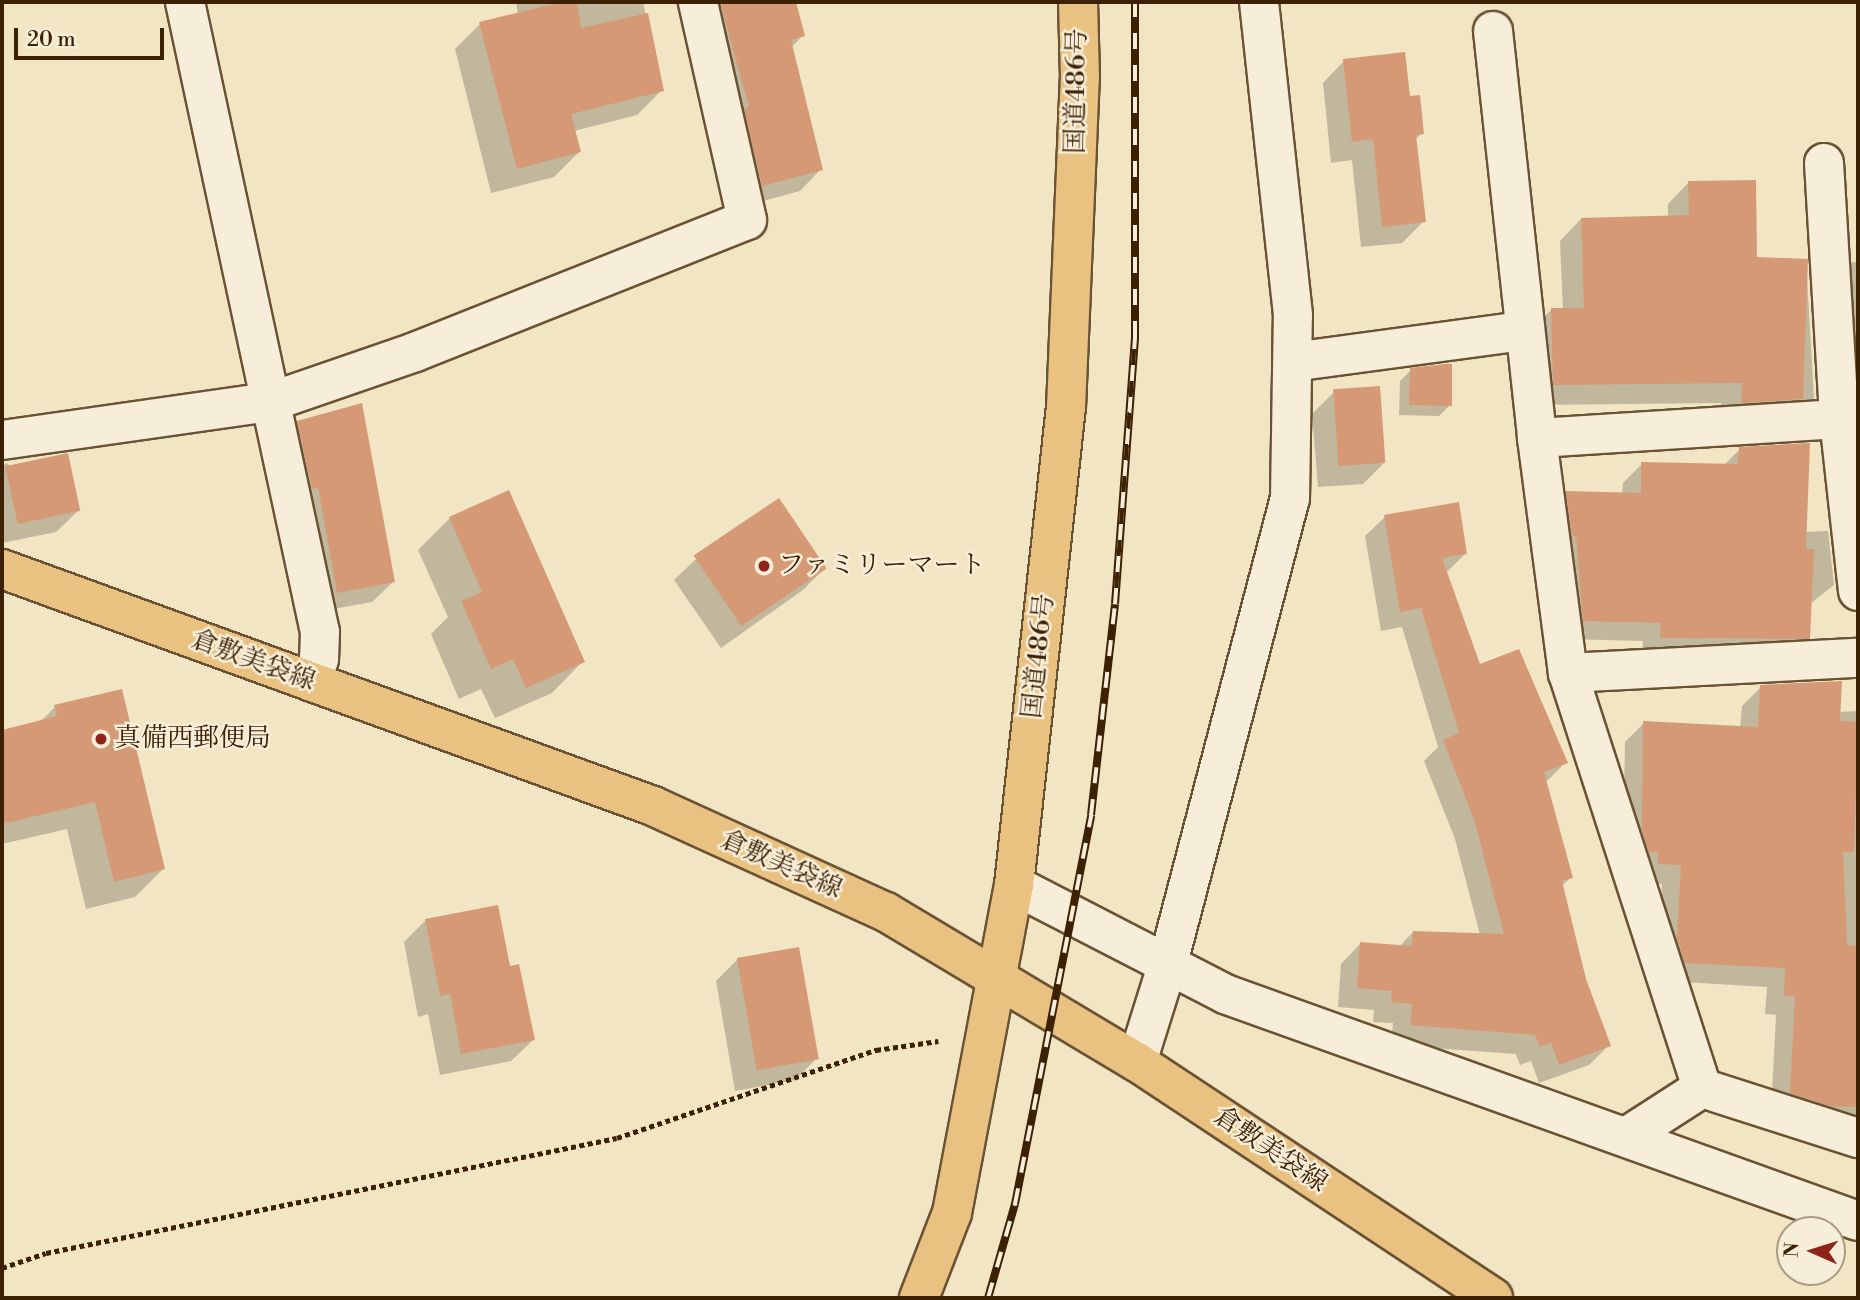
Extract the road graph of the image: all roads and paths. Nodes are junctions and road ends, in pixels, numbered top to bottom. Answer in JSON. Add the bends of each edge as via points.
{"nodes":[{"id":1,"x":185,"y":2,"type":"edge"},
{"id":2,"x":698,"y":2,"type":"edge"},
{"id":3,"x":1078,"y":2,"type":"edge"},
{"id":4,"x":1259,"y":2,"type":"edge"},
{"id":5,"x":1493,"y":31,"type":"dead end"},
{"id":6,"x":1824,"y":163,"type":"dead end"},
{"id":7,"x":1523,"y":331,"type":"junction"},
{"id":8,"x":1293,"y":362,"type":"junction"},
{"id":9,"x":270,"y":402,"type":"junction"},
{"id":10,"x":1839,"y":419,"type":"junction"},
{"id":11,"x":1537,"y":438,"type":"junction"},
{"id":12,"x":2,"y":440,"type":"edge"},
{"id":13,"x":2,"y":569,"type":"edge"},
{"id":14,"x":1858,"y":591,"type":"edge"},
{"id":15,"x":1858,"y":657,"type":"edge"},
{"id":16,"x":1569,"y":673,"type":"junction"},
{"id":17,"x":311,"y":682,"type":"junction"},
{"id":18,"x":1014,"y":885,"type":"junction"},
{"id":19,"x":1168,"y":962,"type":"junction"},
{"id":20,"x":998,"y":981,"type":"junction"},
{"id":21,"x":987,"y":1034,"type":"junction"},
{"id":22,"x":1137,"y":1062,"type":"junction"},
{"id":23,"x":1702,"y":1088,"type":"junction"},
{"id":24,"x":1626,"y":1137,"type":"junction"},
{"id":25,"x":1858,"y":1138,"type":"edge"},
{"id":26,"x":1858,"y":1221,"type":"edge"},
{"id":27,"x":2,"y":1268,"type":"edge"},
{"id":28,"x":919,"y":1298,"type":"edge"},
{"id":29,"x":1493,"y":1298,"type":"edge"}],
"edges":[{"from":1,"to":9,"type":"street"},
{"from":2,"to":9,"type":"street","via":[[747,220],[415,352]]},
{"from":3,"to":18,"type":"main road","name":"国道486号","via":[[1080,78],[1066,408]]},
{"from":4,"to":8,"type":"street","via":[[1293,316]]},
{"from":5,"to":7,"type":"street"},
{"from":6,"to":10,"type":"street"},
{"from":7,"to":8,"type":"street"},
{"from":7,"to":11,"type":"street"},
{"from":8,"to":19,"type":"street","via":[[1290,499]]},
{"from":9,"to":12,"type":"street"},
{"from":9,"to":17,"type":"street","via":[[320,632],[319,659]]},
{"from":10,"to":11,"type":"street"},
{"from":10,"to":14,"type":"street"},
{"from":11,"to":16,"type":"street"},
{"from":13,"to":17,"type":"main road","name":"倉敷美袋線"},
{"from":15,"to":16,"type":"street"},
{"from":16,"to":23,"type":"street"},
{"from":17,"to":20,"type":"main road","name":"倉敷美袋線","via":[[653,806],[886,912]]},
{"from":18,"to":19,"type":"street"},
{"from":18,"to":20,"type":"main road","name":"国道486号"},
{"from":19,"to":22,"type":"street"},
{"from":19,"to":24,"type":"street","via":[[1225,994]]},
{"from":20,"to":21,"type":"main road","name":"国道486号"},
{"from":20,"to":22,"type":"main road","name":"倉敷美袋線"},
{"from":21,"to":27,"type":"path","via":[[876,1051],[617,1138],[47,1253]]},
{"from":21,"to":28,"type":"main road","name":"国道486号","via":[[952,1213]]},
{"from":22,"to":29,"type":"main road","name":"倉敷美袋線"},
{"from":23,"to":24,"type":"street"},
{"from":23,"to":25,"type":"street"},
{"from":24,"to":26,"type":"street"}]}
